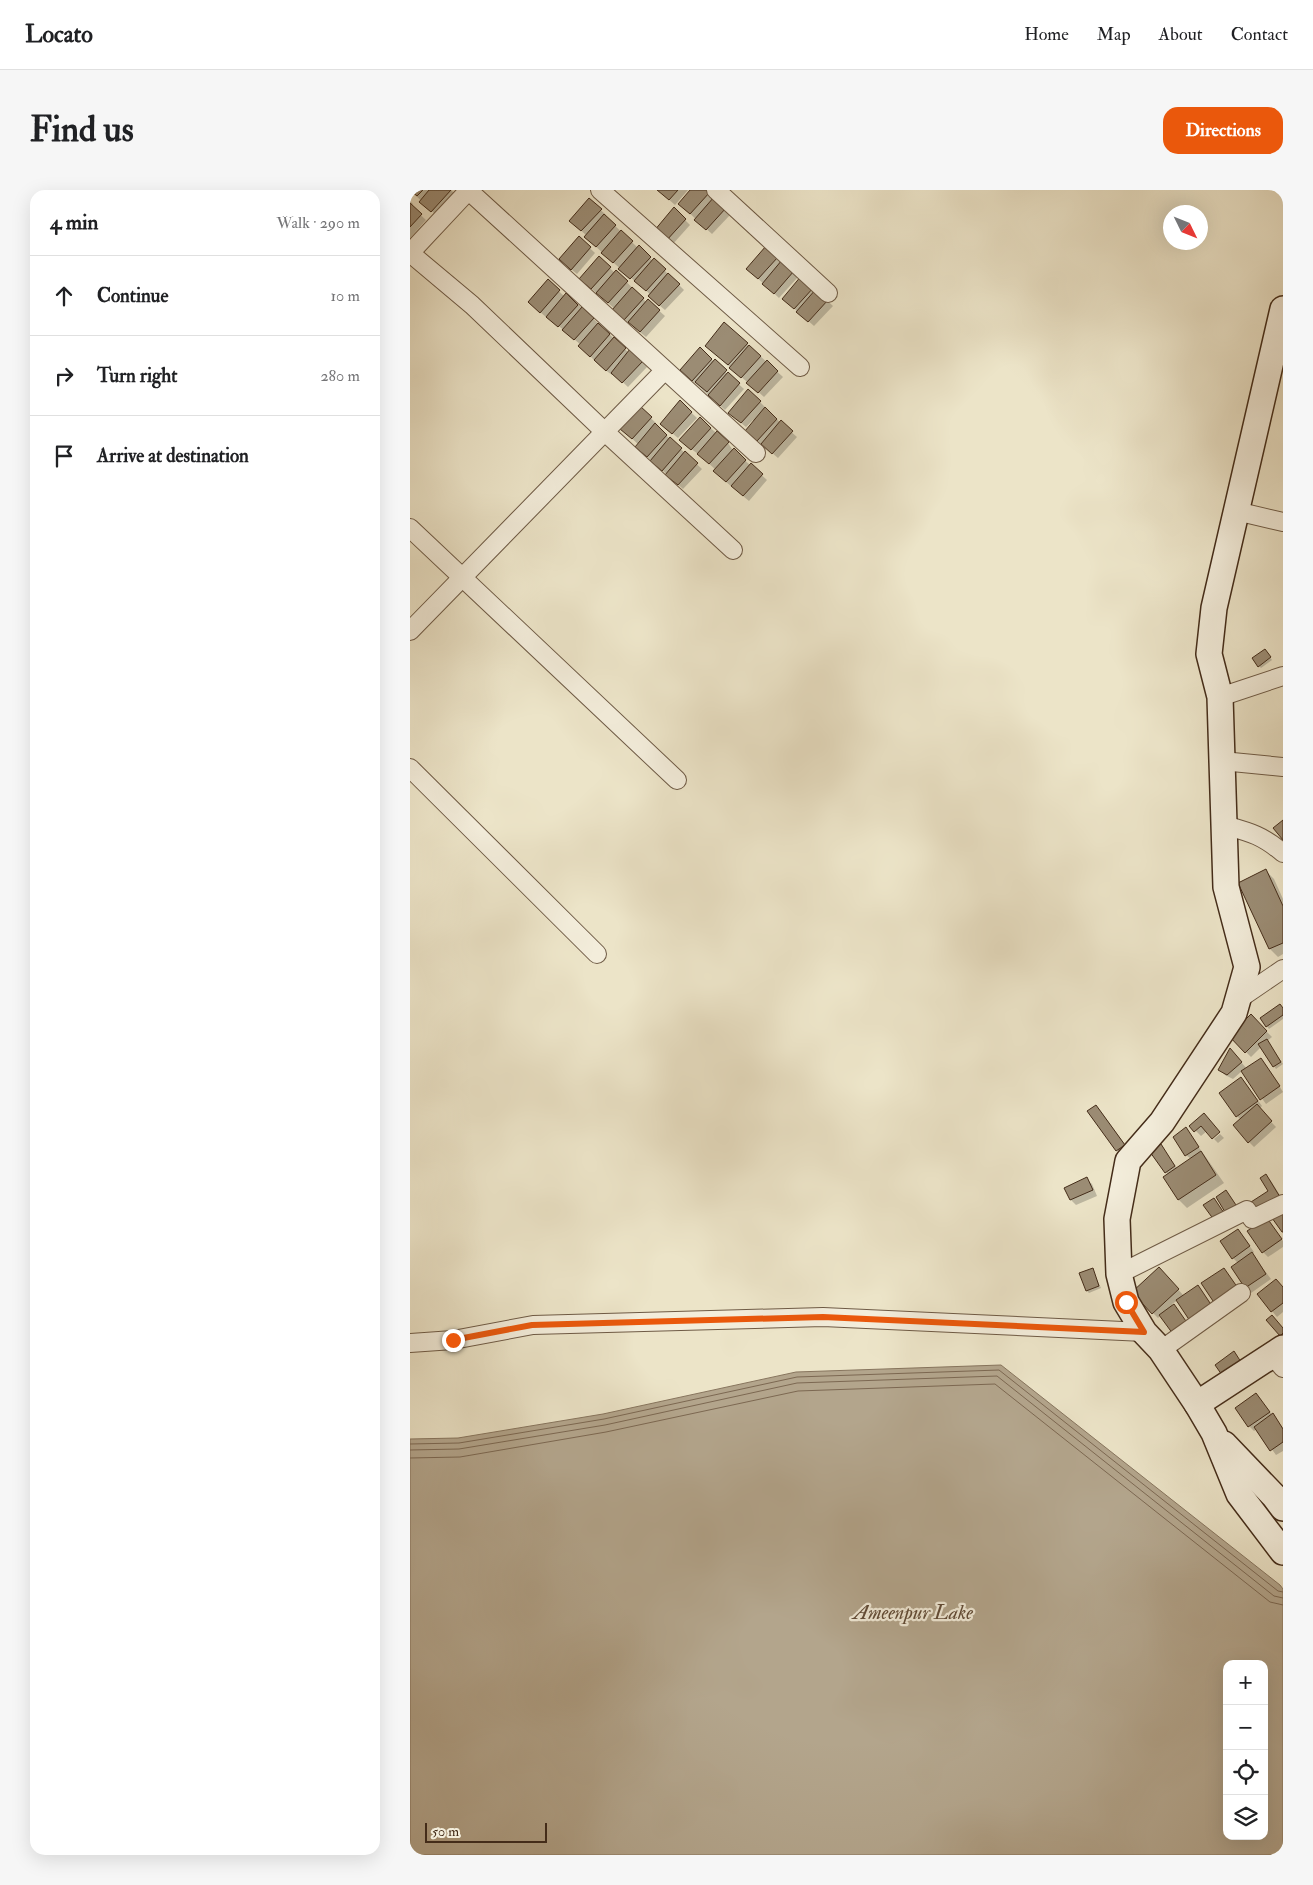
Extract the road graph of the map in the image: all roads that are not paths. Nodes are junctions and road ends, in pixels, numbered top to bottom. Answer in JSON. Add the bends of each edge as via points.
{"nodes":[{"id":1,"x":468,"y":190,"type":"edge"},
{"id":2,"x":600,"y":190,"type":"edge"},
{"id":3,"x":716,"y":190,"type":"edge"},
{"id":4,"x":410,"y":253,"type":"edge"},
{"id":5,"x":828,"y":293,"type":"dead end"},
{"id":6,"x":1283,"y":309,"type":"edge"},
{"id":7,"x":800,"y":367,"type":"dead end"},
{"id":8,"x":664,"y":370,"type":"junction"},
{"id":9,"x":605,"y":432,"type":"junction"},
{"id":10,"x":756,"y":453,"type":"dead end"},
{"id":11,"x":1236,"y":511,"type":"junction"},
{"id":12,"x":1283,"y":522,"type":"edge"},
{"id":13,"x":410,"y":528,"type":"edge"},
{"id":14,"x":733,"y":550,"type":"dead end"},
{"id":15,"x":462,"y":578,"type":"junction"},
{"id":16,"x":410,"y":631,"type":"edge"},
{"id":17,"x":1283,"y":676,"type":"edge"},
{"id":18,"x":1220,"y":697,"type":"junction"},
{"id":19,"x":1222,"y":761,"type":"junction"},
{"id":20,"x":1283,"y":767,"type":"edge"},
{"id":21,"x":410,"y":768,"type":"edge"},
{"id":22,"x":677,"y":780,"type":"dead end"},
{"id":23,"x":1224,"y":825,"type":"junction"},
{"id":24,"x":1283,"y":853,"type":"edge"},
{"id":25,"x":597,"y":954,"type":"dead end"},
{"id":26,"x":1283,"y":969,"type":"edge"},
{"id":27,"x":1239,"y":999,"type":"junction"},
{"id":28,"x":1283,"y":1204,"type":"edge"},
{"id":29,"x":1119,"y":1274,"type":"junction"},
{"id":30,"x":1241,"y":1294,"type":"dead end"},
{"id":31,"x":1144,"y":1332,"type":"junction"},
{"id":32,"x":410,"y":1343,"type":"edge"},
{"id":33,"x":1161,"y":1350,"type":"junction"},
{"id":34,"x":1279,"y":1357,"type":"edge"},
{"id":35,"x":1197,"y":1404,"type":"junction"},
{"id":36,"x":1214,"y":1433,"type":"junction"},
{"id":37,"x":1280,"y":1498,"type":"edge"},
{"id":38,"x":1283,"y":1552,"type":"edge"}],
"edges":[{"from":1,"to":4,"type":"street"},
{"from":1,"to":8,"type":"street"},
{"from":2,"to":7,"type":"street"},
{"from":3,"to":5,"type":"street"},
{"from":4,"to":9,"type":"street","via":[[472,305]]},
{"from":6,"to":11,"type":"street"},
{"from":8,"to":9,"type":"street"},
{"from":8,"to":10,"type":"street"},
{"from":9,"to":14,"type":"street"},
{"from":9,"to":15,"type":"street"},
{"from":11,"to":12,"type":"street"},
{"from":11,"to":18,"type":"street","via":[[1214,608],[1209,654]]},
{"from":13,"to":15,"type":"street"},
{"from":15,"to":16,"type":"street"},
{"from":15,"to":22,"type":"street"},
{"from":17,"to":18,"type":"street"},
{"from":18,"to":19,"type":"street"},
{"from":19,"to":20,"type":"street"},
{"from":19,"to":23,"type":"street"},
{"from":21,"to":25,"type":"street"},
{"from":23,"to":24,"type":"street","via":[[1258,835]]},
{"from":23,"to":27,"type":"street","via":[[1226,887],[1247,967]]},
{"from":26,"to":27,"type":"street"},
{"from":27,"to":29,"type":"street","via":[[1234,1012],[1162,1122],[1128,1161],[1117,1219]]},
{"from":28,"to":29,"type":"street","via":[[1252,1219],[1247,1210]]},
{"from":29,"to":31,"type":"street","via":[[1126,1302]]},
{"from":30,"to":33,"type":"street"},
{"from":31,"to":32,"type":"street","via":[[823,1317],[532,1325],[453,1340]]},
{"from":31,"to":33,"type":"street"},
{"from":33,"to":35,"type":"street"},
{"from":34,"to":35,"type":"street"},
{"from":35,"to":36,"type":"street"},
{"from":36,"to":37,"type":"street"},
{"from":36,"to":38,"type":"street","via":[[1239,1494]]}]}
